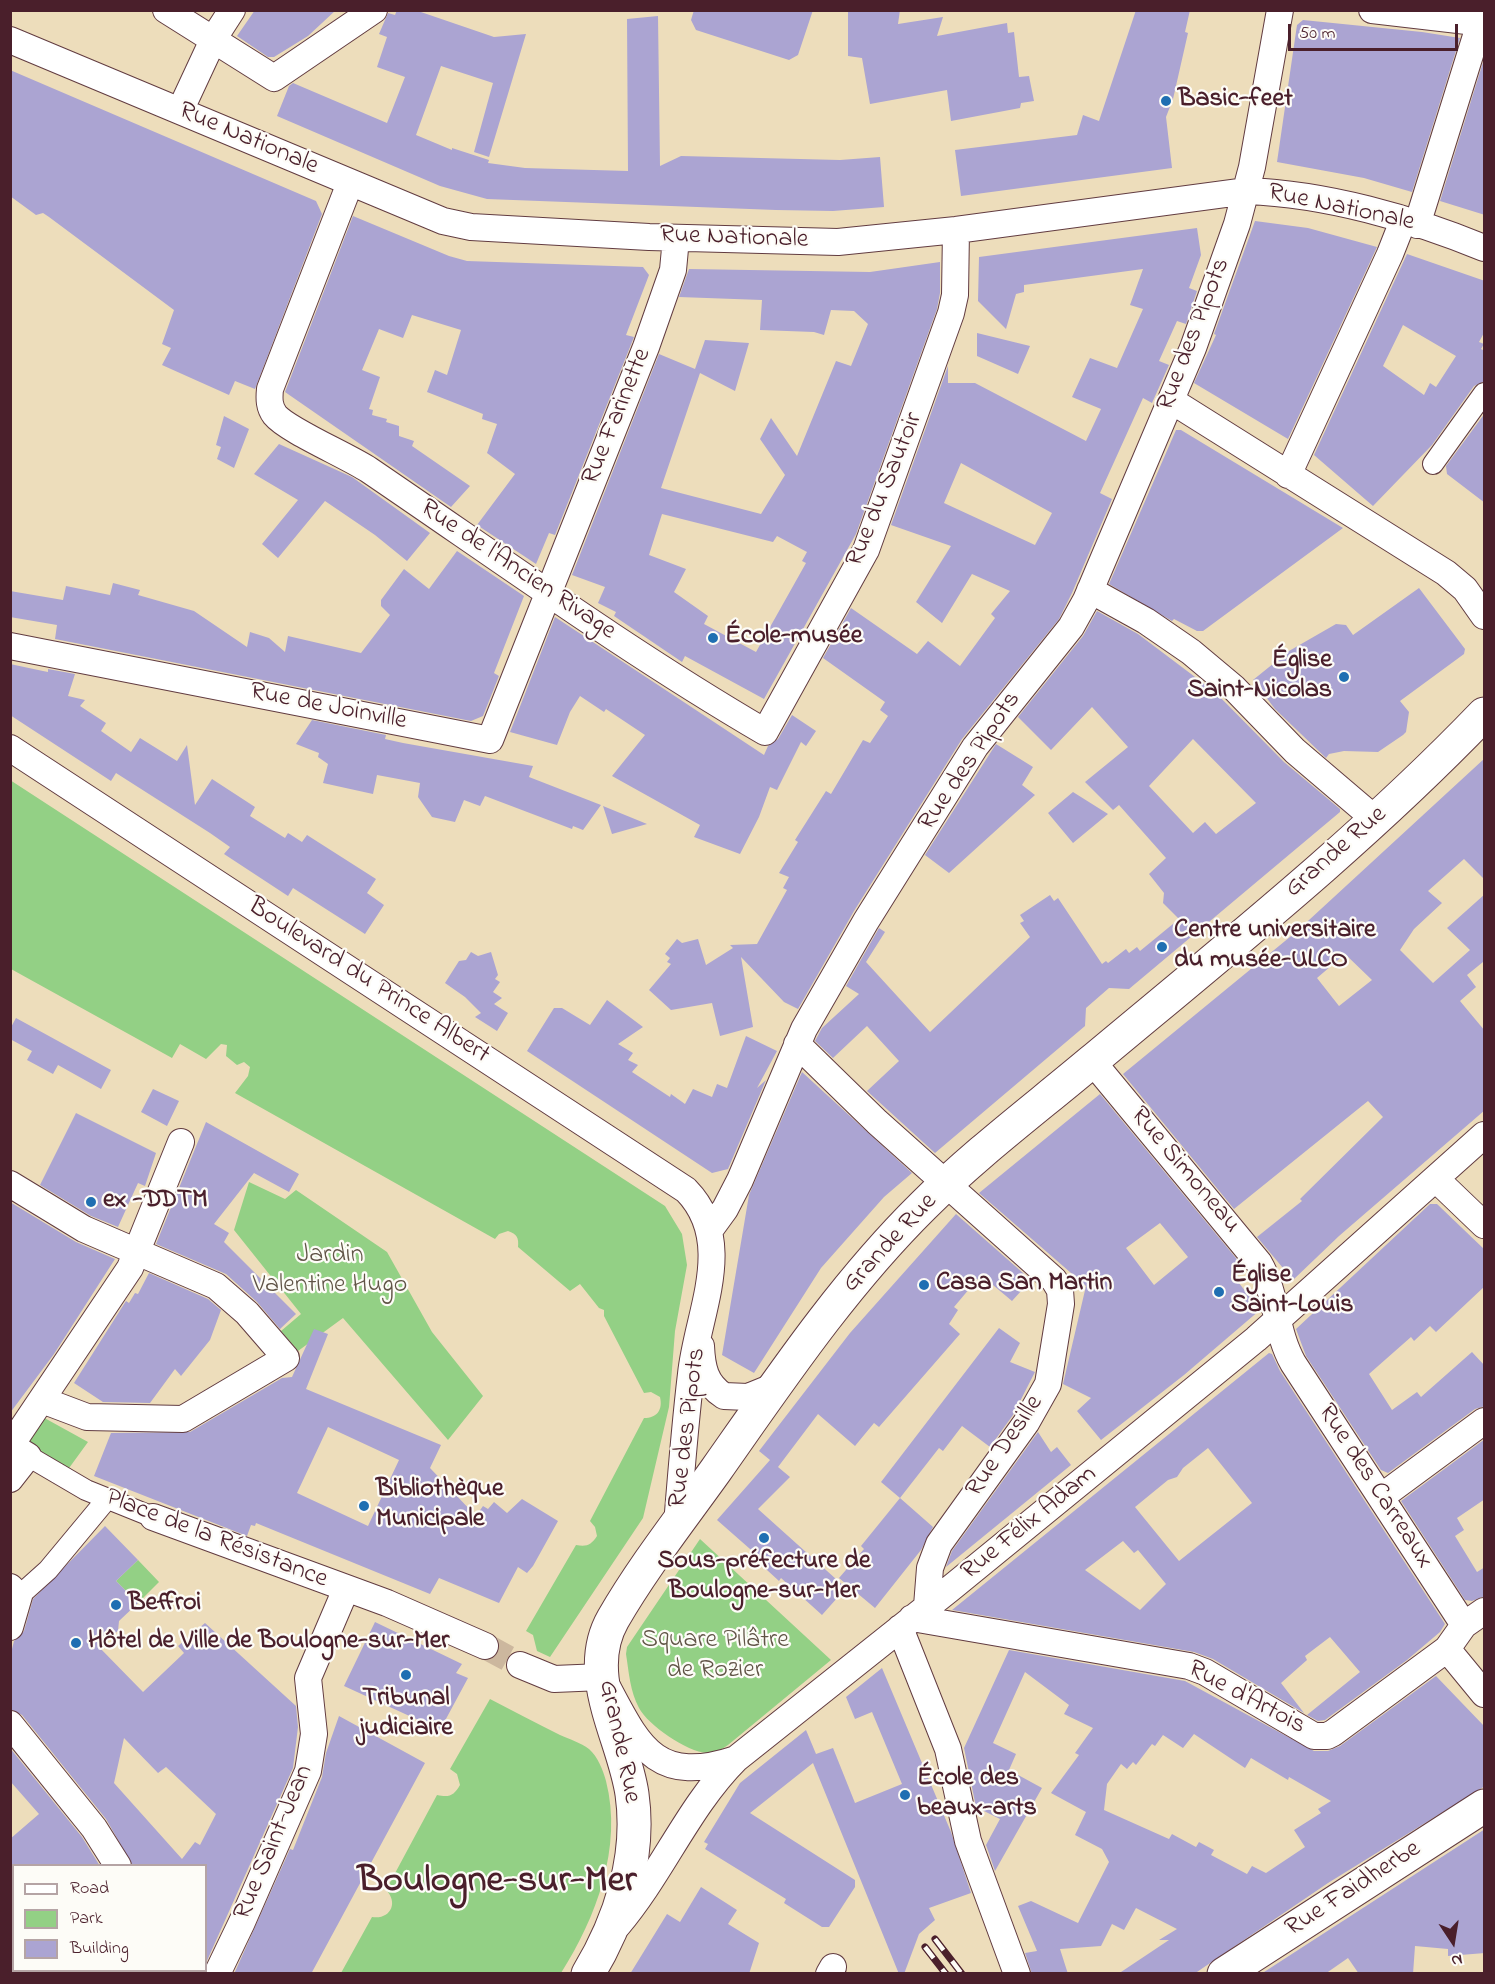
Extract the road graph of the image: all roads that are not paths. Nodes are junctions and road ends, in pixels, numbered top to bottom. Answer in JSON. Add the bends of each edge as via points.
{"nodes":[{"id":1,"x":166,"y":10,"type":"edge"},
{"id":2,"x":232,"y":10,"type":"edge"},
{"id":3,"x":374,"y":10,"type":"edge"},
{"id":4,"x":1280,"y":10,"type":"edge"},
{"id":5,"x":1371,"y":10,"type":"edge"},
{"id":6,"x":1482,"y":23,"type":"edge"},
{"id":7,"x":214,"y":38,"type":"junction"},
{"id":8,"x":10,"y":40,"type":"edge"},
{"id":9,"x":180,"y":111,"type":"junction"},
{"id":10,"x":350,"y":183,"type":"junction"},
{"id":11,"x":1247,"y":191,"type":"junction"},
{"id":12,"x":1410,"y":223,"type":"junction"},
{"id":13,"x":956,"y":230,"type":"junction"},
{"id":14,"x":676,"y":238,"type":"junction"},
{"id":15,"x":1485,"y":248,"type":"edge"},
{"id":16,"x":1485,"y":393,"type":"edge"},
{"id":17,"x":1172,"y":401,"type":"junction"},
{"id":18,"x":1433,"y":464,"type":"dead end"},
{"id":19,"x":1288,"y":475,"type":"junction"},
{"id":20,"x":1090,"y":590,"type":"junction"},
{"id":21,"x":548,"y":593,"type":"junction"},
{"id":22,"x":1485,"y":616,"type":"edge"},
{"id":23,"x":10,"y":646,"type":"edge"},
{"id":24,"x":1485,"y":714,"type":"edge"},
{"id":25,"x":765,"y":732,"type":"joint"},
{"id":26,"x":10,"y":748,"type":"edge"},
{"id":27,"x":1376,"y":820,"type":"junction"},
{"id":28,"x":797,"y":1044,"type":"junction"},
{"id":29,"x":1092,"y":1061,"type":"junction"},
{"id":30,"x":1485,"y":1135,"type":"edge"},
{"id":31,"x":181,"y":1142,"type":"dead end"},
{"id":32,"x":1436,"y":1179,"type":"junction"},
{"id":33,"x":10,"y":1184,"type":"edge"},
{"id":34,"x":946,"y":1185,"type":"junction"},
{"id":35,"x":1485,"y":1225,"type":"edge"},
{"id":36,"x":709,"y":1232,"type":"junction"},
{"id":37,"x":137,"y":1254,"type":"junction"},
{"id":38,"x":1277,"y":1320,"type":"junction"},
{"id":39,"x":701,"y":1330,"type":"junction"},
{"id":40,"x":775,"y":1386,"type":"junction"},
{"id":41,"x":42,"y":1400,"type":"junction"},
{"id":42,"x":1485,"y":1421,"type":"edge"},
{"id":43,"x":16,"y":1449,"type":"edge"},
{"id":44,"x":10,"y":1479,"type":"edge"},
{"id":45,"x":1381,"y":1497,"type":"junction"},
{"id":46,"x":106,"y":1499,"type":"junction"},
{"id":47,"x":153,"y":1517,"type":"joint"},
{"id":48,"x":677,"y":1526,"type":"junction"},
{"id":49,"x":346,"y":1589,"type":"junction"},
{"id":50,"x":15,"y":1591,"type":"edge"},
{"id":51,"x":913,"y":1618,"type":"junction"},
{"id":52,"x":1474,"y":1618,"type":"edge"},
{"id":53,"x":10,"y":1628,"type":"edge"},
{"id":54,"x":485,"y":1646,"type":"tunnel mouth"},
{"id":55,"x":1447,"y":1649,"type":"junction"},
{"id":56,"x":520,"y":1665,"type":"tunnel mouth"},
{"id":57,"x":310,"y":1672,"type":"joint"},
{"id":58,"x":602,"y":1677,"type":"junction"},
{"id":59,"x":1485,"y":1695,"type":"edge"},
{"id":60,"x":10,"y":1724,"type":"edge"},
{"id":61,"x":736,"y":1759,"type":"junction"},
{"id":62,"x":1485,"y":1806,"type":"edge"},
{"id":63,"x":117,"y":1864,"type":"edge"},
{"id":64,"x":607,"y":1939,"type":"junction"},
{"id":65,"x":214,"y":1967,"type":"edge"},
{"id":66,"x":588,"y":1974,"type":"edge"},
{"id":67,"x":1017,"y":1974,"type":"edge"},
{"id":68,"x":1224,"y":1974,"type":"edge"}],
"edges":[{"from":1,"to":7,"type":"street"},
{"from":2,"to":7,"type":"street"},
{"from":3,"to":7,"type":"street","via":[[274,78]]},
{"from":4,"to":11,"type":"street","name":"Rue des Pipots"},
{"from":5,"to":6,"type":"street"},
{"from":6,"to":12,"type":"street"},
{"from":7,"to":9,"type":"street"},
{"from":8,"to":9,"type":"street","name":"Rue Nationale"},
{"from":9,"to":10,"type":"street","name":"Rue Nationale"},
{"from":10,"to":14,"type":"street","name":"Rue Nationale","via":[[443,221],[471,227]]},
{"from":10,"to":21,"type":"street","name":"Rue de l'Ancien Rivage","via":[[270,389],[271,410],[279,419],[356,461]]},
{"from":11,"to":12,"type":"street","name":"Rue Nationale","via":[[1331,203]]},
{"from":11,"to":13,"type":"street","name":"Rue Nationale"},
{"from":11,"to":17,"type":"street","name":"Rue des Pipots"},
{"from":12,"to":15,"type":"street","name":"Rue Nationale"},
{"from":12,"to":19,"type":"street","via":[[1390,254]]},
{"from":13,"to":14,"type":"street","name":"Rue Nationale","via":[[838,242]]},
{"from":13,"to":25,"type":"street","name":"Rue du Sautoir","via":[[951,313],[870,540]]},
{"from":14,"to":21,"type":"street","name":"Rue Farinette","via":[[673,270],[646,347]]},
{"from":16,"to":18,"type":"street"},
{"from":17,"to":19,"type":"street"},
{"from":17,"to":20,"type":"street","name":"Rue des Pipots"},
{"from":19,"to":22,"type":"street","via":[[1452,577]]},
{"from":20,"to":27,"type":"street","via":[[1159,628],[1198,657],[1234,688],[1295,752]]},
{"from":20,"to":28,"type":"street","name":"Rue des Pipots","via":[[1071,627],[975,747],[866,921]]},
{"from":21,"to":23,"type":"street","name":"Rue de Joinville","via":[[490,740]]},
{"from":21,"to":25,"type":"street","name":"Rue de l'Ancien Rivage"},
{"from":24,"to":27,"type":"main road","name":"Grande Rue"},
{"from":26,"to":36,"type":"street","name":"Boulevard du Prince Albert","via":[[686,1190],[702,1209]]},
{"from":27,"to":29,"type":"main road","name":"Grande Rue"},
{"from":28,"to":34,"type":"street","name":"Rue Desille"},
{"from":28,"to":36,"type":"street","name":"Rue des Pipots","via":[[736,1187]]},
{"from":29,"to":34,"type":"main road","name":"Grande Rue"},
{"from":29,"to":38,"type":"street","name":"Rue Simoneau","via":[[1260,1263],[1271,1287]]},
{"from":30,"to":32,"type":"street","name":"Rue Félix Adam"},
{"from":31,"to":37,"type":"street"},
{"from":32,"to":35,"type":"street"},
{"from":32,"to":38,"type":"street","name":"Rue Félix Adam"},
{"from":33,"to":37,"type":"street","via":[[68,1220]]},
{"from":34,"to":40,"type":"main road","name":"Grande Rue","via":[[859,1275]]},
{"from":34,"to":51,"type":"street","name":"Rue Desille","via":[[1054,1280],[1061,1304],[1048,1384],[1026,1423],[939,1544]]},
{"from":36,"to":39,"type":"street","name":"Rue des Pipots","via":[[712,1262]]},
{"from":37,"to":41,"type":"street"},
{"from":37,"to":41,"type":"street","via":[[221,1290],[248,1313],[286,1358],[183,1419],[80,1416]]},
{"from":38,"to":45,"type":"street","name":"Rue des Carreaux","via":[[1293,1363]]},
{"from":38,"to":51,"type":"street","name":"Rue Félix Adam"},
{"from":39,"to":40,"type":"street","name":"Rue des Pipots","via":[[704,1372],[718,1392],[731,1398],[748,1397]]},
{"from":39,"to":48,"type":"street","name":"Rue des Pipots","via":[[691,1371]]},
{"from":40,"to":48,"type":"main road","name":"Grande Rue"},
{"from":41,"to":43,"type":"street"},
{"from":42,"to":45,"type":"street"},
{"from":43,"to":44,"type":"street"},
{"from":43,"to":46,"type":"street","name":"Place de la Résistance"},
{"from":45,"to":52,"type":"street","name":"Rue des Carreaux"},
{"from":46,"to":47,"type":"street","name":"Place de la Résistance"},
{"from":46,"to":50,"type":"street","via":[[48,1570]]},
{"from":47,"to":49,"type":"street","name":"Place de la Résistance"},
{"from":48,"to":58,"type":"main road","name":"Grande Rue","via":[[612,1620],[604,1648]]},
{"from":49,"to":54,"type":"street","name":"Place de la Résistance"},
{"from":49,"to":57,"type":"street","name":"Place de la Résistance"},
{"from":50,"to":53,"type":"street"},
{"from":51,"to":55,"type":"street","name":"Rue d'Artois","via":[[1189,1666],[1320,1737],[1334,1733]]},
{"from":51,"to":61,"type":"street","name":"Rue Félix Adam"},
{"from":51,"to":67,"type":"street","via":[[968,1841]]},
{"from":52,"to":55,"type":"street","name":"Rue des Carreaux"},
{"from":55,"to":59,"type":"street"},
{"from":56,"to":58,"type":"street","via":[[554,1679]]},
{"from":57,"to":65,"type":"street","name":"Rue Saint-Jean","via":[[314,1734],[308,1771],[242,1922]]},
{"from":58,"to":61,"type":"street","via":[[641,1744],[660,1760],[678,1767],[699,1768]]},
{"from":58,"to":64,"type":"main road","name":"Grande Rue","via":[[630,1781],[634,1818],[628,1875]]},
{"from":60,"to":63,"type":"street","via":[[89,1822]]},
{"from":61,"to":64,"type":"street","name":"Rue Félix Adam","via":[[717,1779],[657,1872]]},
{"from":62,"to":68,"type":"main road","name":"Rue Faidherbe"},
{"from":64,"to":66,"type":"main road","name":"Grande Rue"}]}
